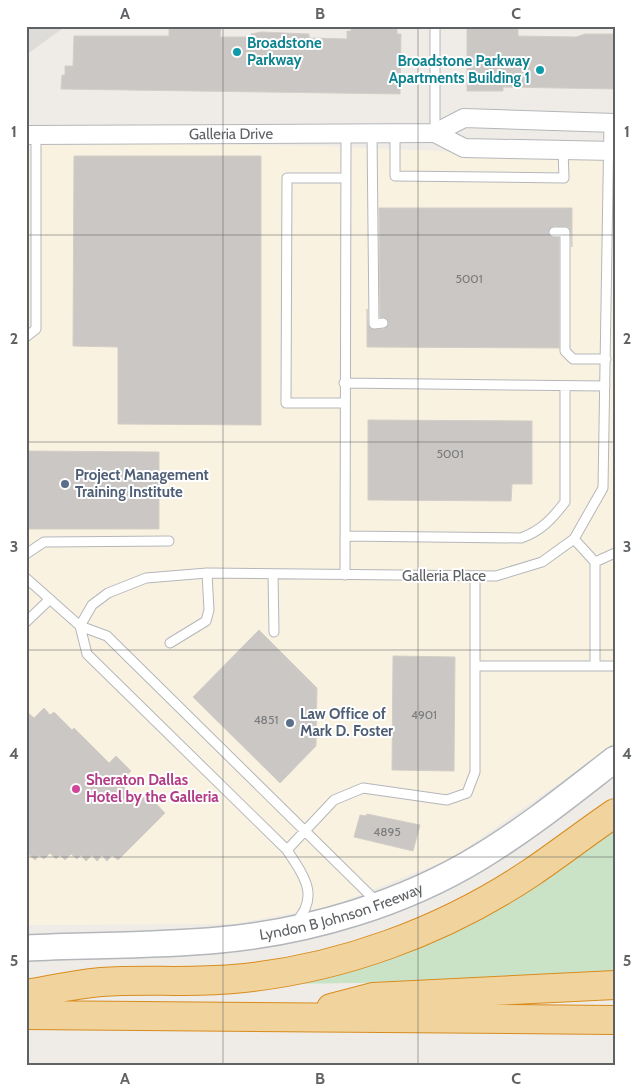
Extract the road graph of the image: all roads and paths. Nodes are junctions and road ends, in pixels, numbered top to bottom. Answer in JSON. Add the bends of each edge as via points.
{"nodes":[{"id":1,"x":435,"y":26,"type":"edge"},
{"id":2,"x":612,"y":123,"type":"edge"},
{"id":3,"x":372,"y":133,"type":"junction"},
{"id":4,"x":395,"y":133,"type":"junction"},
{"id":5,"x":435,"y":133,"type":"junction"},
{"id":6,"x":346,"y":134,"type":"junction"},
{"id":7,"x":31,"y":135,"type":"edge"},
{"id":8,"x":563,"y":150,"type":"junction"},
{"id":9,"x":612,"y":151,"type":"edge"},
{"id":10,"x":346,"y":178,"type":"junction"},
{"id":11,"x":554,"y":232,"type":"dead end"},
{"id":12,"x":383,"y":323,"type":"dead end"},
{"id":13,"x":26,"y":337,"type":"edge"},
{"id":14,"x":606,"y":359,"type":"junction"},
{"id":15,"x":610,"y":372,"type":"edge"},
{"id":16,"x":344,"y":383,"type":"junction"},
{"id":17,"x":565,"y":386,"type":"junction"},
{"id":18,"x":605,"y":386,"type":"junction"},
{"id":19,"x":344,"y":403,"type":"junction"},
{"id":20,"x":345,"y":536,"type":"junction"},
{"id":21,"x":574,"y":539,"type":"junction"},
{"id":22,"x":169,"y":541,"type":"dead end"},
{"id":23,"x":615,"y":553,"type":"edge"},
{"id":24,"x":26,"y":554,"type":"edge"},
{"id":25,"x":595,"y":562,"type":"junction"},
{"id":26,"x":207,"y":573,"type":"junction"},
{"id":27,"x":273,"y":574,"type":"junction"},
{"id":28,"x":345,"y":575,"type":"junction"},
{"id":29,"x":474,"y":576,"type":"junction"},
{"id":30,"x":26,"y":578,"type":"edge"},
{"id":31,"x":50,"y":599,"type":"junction"},
{"id":32,"x":26,"y":622,"type":"edge"},
{"id":33,"x":80,"y":626,"type":"junction"},
{"id":34,"x":274,"y":632,"type":"dead end"},
{"id":35,"x":170,"y":643,"type":"dead end"},
{"id":36,"x":475,"y":666,"type":"junction"},
{"id":37,"x":595,"y":666,"type":"junction"},
{"id":38,"x":615,"y":666,"type":"edge"},
{"id":39,"x":615,"y":759,"type":"edge"},
{"id":40,"x":615,"y":813,"type":"edge"},
{"id":41,"x":305,"y":832,"type":"junction"},
{"id":42,"x":286,"y":850,"type":"junction"},
{"id":43,"x":379,"y":904,"type":"junction"},
{"id":44,"x":288,"y":930,"type":"junction"},
{"id":45,"x":26,"y":948,"type":"edge"},
{"id":46,"x":615,"y":985,"type":"edge"},
{"id":47,"x":26,"y":994,"type":"edge"},
{"id":48,"x":26,"y":1015,"type":"edge"},
{"id":49,"x":293,"y":1017,"type":"junction"},
{"id":50,"x":615,"y":1020,"type":"edge"}],
"edges":[{"from":1,"to":5,"type":"lane"},
{"from":2,"to":5,"type":"street","name":"Galleria Drive","via":[[464,118]]},
{"from":2,"to":9,"type":"lane","name":"Galleria Place"},
{"from":3,"to":4,"type":"street","name":"Galleria Drive"},
{"from":3,"to":6,"type":"street","name":"Galleria Drive"},
{"from":3,"to":12,"type":"lane","via":[[374,324]]},
{"from":4,"to":5,"type":"street","name":"Galleria Drive"},
{"from":4,"to":8,"type":"lane","via":[[395,176],[564,178]]},
{"from":5,"to":8,"type":"street","name":"Galleria Drive","via":[[464,148]]},
{"from":6,"to":7,"type":"street","name":"Galleria Drive"},
{"from":6,"to":10,"type":"lane"},
{"from":7,"to":13,"type":"lane","via":[[36,329]]},
{"from":8,"to":9,"type":"street","name":"Galleria Drive"},
{"from":9,"to":14,"type":"lane","name":"Galleria Place"},
{"from":10,"to":16,"type":"lane"},
{"from":10,"to":19,"type":"lane","via":[[287,178],[286,403]]},
{"from":11,"to":14,"type":"lane","via":[[565,232],[564,351],[573,359]]},
{"from":14,"to":15,"type":"lane","name":"Galleria Place"},
{"from":15,"to":18,"type":"lane","name":"Galleria Place"},
{"from":16,"to":17,"type":"lane"},
{"from":16,"to":19,"type":"lane"},
{"from":17,"to":18,"type":"lane"},
{"from":17,"to":20,"type":"lane","via":[[565,502],[538,532],[521,538]]},
{"from":18,"to":21,"type":"lane","name":"Galleria Place","via":[[603,488]]},
{"from":19,"to":20,"type":"lane"},
{"from":20,"to":28,"type":"lane"},
{"from":21,"to":25,"type":"lane"},
{"from":21,"to":29,"type":"lane","name":"Galleria Place","via":[[542,562],[496,576]]},
{"from":22,"to":24,"type":"lane","via":[[44,542]]},
{"from":23,"to":25,"type":"lane"},
{"from":25,"to":37,"type":"lane"},
{"from":26,"to":27,"type":"lane","name":"Galleria Place"},
{"from":26,"to":33,"type":"lane","name":"Galleria Place","via":[[146,578],[129,583],[92,605]]},
{"from":26,"to":35,"type":"lane","via":[[209,610],[206,621]]},
{"from":27,"to":28,"type":"lane","name":"Galleria Place"},
{"from":27,"to":34,"type":"lane"},
{"from":28,"to":29,"type":"lane","name":"Galleria Place"},
{"from":29,"to":36,"type":"lane"},
{"from":30,"to":31,"type":"lane"},
{"from":31,"to":32,"type":"lane"},
{"from":31,"to":33,"type":"lane"},
{"from":33,"to":41,"type":"lane","via":[[108,636]]},
{"from":33,"to":42,"type":"lane","via":[[87,654]]},
{"from":36,"to":37,"type":"lane"},
{"from":36,"to":41,"type":"lane","via":[[475,772],[467,792],[447,800],[363,788],[334,800]]},
{"from":37,"to":38,"type":"lane"},
{"from":39,"to":43,"type":"main road","name":"Lyndon B Johnson Freeway","via":[[518,833],[479,858]]},
{"from":40,"to":47,"type":"highway","via":[[532,872],[486,900],[386,946],[336,961],[233,979],[100,982]]},
{"from":41,"to":42,"type":"lane"},
{"from":41,"to":43,"type":"lane"},
{"from":42,"to":44,"type":"lane","via":[[307,883],[309,898],[303,914]]},
{"from":43,"to":44,"type":"main road","name":"Lyndon B Johnson Freeway"},
{"from":44,"to":45,"type":"main road","name":"Lyndon B Johnson Freeway","via":[[219,940]]},
{"from":46,"to":49,"type":"highway","via":[[373,997]]},
{"from":48,"to":49,"type":"highway"},
{"from":49,"to":50,"type":"highway"}]}
